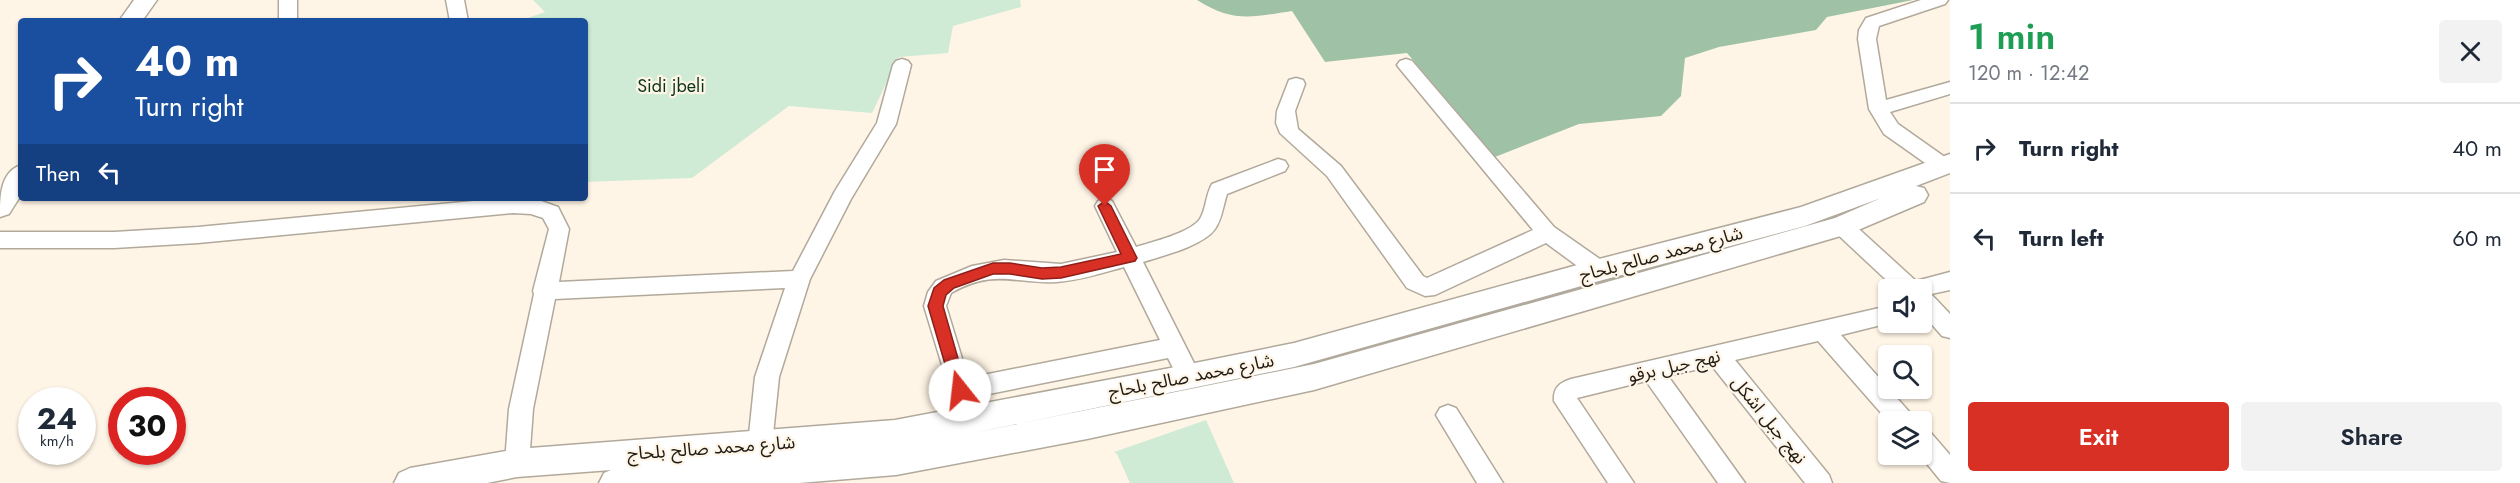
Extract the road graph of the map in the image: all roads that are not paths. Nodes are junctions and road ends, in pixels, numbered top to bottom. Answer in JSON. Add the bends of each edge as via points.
{"nodes":[{"id":1,"x":146,"y":0,"type":"edge"},
{"id":2,"x":288,"y":0,"type":"edge"},
{"id":3,"x":455,"y":0,"type":"edge"},
{"id":4,"x":1939,"y":0,"type":"edge"},
{"id":5,"x":132,"y":18,"type":"edge"},
{"id":6,"x":288,"y":18,"type":"edge"},
{"id":7,"x":458,"y":18,"type":"edge"},
{"id":8,"x":902,"y":65,"type":"dead end"},
{"id":9,"x":1406,"y":65,"type":"dead end"},
{"id":10,"x":1296,"y":84,"type":"dead end"},
{"id":11,"x":1950,"y":88,"type":"edge"},
{"id":12,"x":1878,"y":109,"type":"junction"},
{"id":13,"x":1278,"y":166,"type":"dead end"},
{"id":14,"x":1947,"y":170,"type":"edge"},
{"id":15,"x":18,"y":179,"type":"edge"},
{"id":16,"x":1105,"y":206,"type":"dead end"},
{"id":17,"x":0,"y":207,"type":"edge"},
{"id":18,"x":1842,"y":226,"type":"junction"},
{"id":19,"x":1547,"y":233,"type":"junction"},
{"id":20,"x":0,"y":240,"type":"edge"},
{"id":21,"x":1130,"y":258,"type":"junction"},
{"id":22,"x":1599,"y":270,"type":"junction"},
{"id":23,"x":799,"y":279,"type":"junction"},
{"id":24,"x":1900,"y":279,"type":"edge"},
{"id":25,"x":1950,"y":281,"type":"edge"},
{"id":26,"x":1932,"y":285,"type":"edge"},
{"id":27,"x":544,"y":291,"type":"junction"},
{"id":28,"x":1932,"y":312,"type":"edge"},
{"id":29,"x":1878,"y":317,"type":"edge"},
{"id":30,"x":1950,"y":329,"type":"edge"},
{"id":31,"x":1823,"y":331,"type":"junction"},
{"id":32,"x":1174,"y":347,"type":"junction"},
{"id":33,"x":1718,"y":356,"type":"junction"},
{"id":34,"x":1652,"y":372,"type":"junction"},
{"id":35,"x":1176,"y":388,"type":"junction"},
{"id":36,"x":960,"y":390,"type":"junction"},
{"id":37,"x":1894,"y":411,"type":"edge"},
{"id":38,"x":1448,"y":415,"type":"dead end"},
{"id":39,"x":969,"y":420,"type":"junction"},
{"id":40,"x":760,"y":444,"type":"junction"},
{"id":41,"x":1932,"y":452,"type":"edge"},
{"id":42,"x":517,"y":463,"type":"junction"},
{"id":43,"x":1950,"y":473,"type":"edge"},
{"id":44,"x":806,"y":475,"type":"edge"},
{"id":45,"x":704,"y":479,"type":"edge"},
{"id":46,"x":410,"y":483,"type":"edge"},
{"id":47,"x":615,"y":483,"type":"edge"},
{"id":48,"x":1491,"y":483,"type":"edge"},
{"id":49,"x":1622,"y":483,"type":"edge"},
{"id":50,"x":1733,"y":483,"type":"edge"},
{"id":51,"x":1820,"y":483,"type":"edge"}],
"edges":[{"from":1,"to":5,"type":"main road"},
{"from":2,"to":6,"type":"street"},
{"from":3,"to":7,"type":"street"},
{"from":4,"to":12,"type":"street","via":[[1869,25],[1867,39]]},
{"from":8,"to":23,"type":"street","via":[[886,123]]},
{"from":9,"to":19,"type":"street"},
{"from":10,"to":19,"type":"street","via":[[1286,111],[1290,134],[1334,171],[1415,282],[1435,286]]},
{"from":11,"to":12,"type":"street"},
{"from":12,"to":14,"type":"street","via":[[1891,129]]},
{"from":13,"to":21,"type":"street","via":[[1219,189],[1207,225],[1195,234]]},
{"from":14,"to":18,"type":"main road","name":"شارع محمد صالح بلحاج"},
{"from":14,"to":22,"type":"main road","name":"شارع محمد صالح بلحاج","via":[[1805,216]]},
{"from":15,"to":17,"type":"main road"},
{"from":16,"to":21,"type":"street"},
{"from":18,"to":24,"type":"street"},
{"from":18,"to":35,"type":"main road","name":"شارع محمد صالح بلحاج","via":[[1314,377]]},
{"from":19,"to":22,"type":"street"},
{"from":20,"to":27,"type":"street","via":[[198,235],[533,206],[551,213],[559,229]]},
{"from":21,"to":32,"type":"street"},
{"from":21,"to":36,"type":"street","via":[[1061,273],[993,269],[949,284],[939,292],[935,306]]},
{"from":22,"to":35,"type":"main road","name":"شارع محمد صالح بلحاج"},
{"from":23,"to":27,"type":"street"},
{"from":23,"to":40,"type":"street","via":[[767,377]]},
{"from":25,"to":26,"type":"street"},
{"from":27,"to":42,"type":"street","via":[[521,410]]},
{"from":28,"to":30,"type":"street"},
{"from":29,"to":31,"type":"street","name":"نهج جبل برقو"},
{"from":31,"to":33,"type":"street","name":"نهج جبل برقو"},
{"from":31,"to":37,"type":"street"},
{"from":32,"to":35,"type":"street"},
{"from":32,"to":36,"type":"street"},
{"from":33,"to":34,"type":"street","name":"نهج جبل برقو"},
{"from":33,"to":51,"type":"street","name":"نهج جبل اشكل"},
{"from":34,"to":49,"type":"street","name":"نهج جبل برقو","via":[[1565,393]]},
{"from":34,"to":50,"type":"street"},
{"from":35,"to":39,"type":"main road","name":"شارع محمد صالح بلحاج"},
{"from":35,"to":44,"type":"main road","name":"شارع محمد صالح بلحاج","via":[[896,461]]},
{"from":36,"to":39,"type":"street"},
{"from":38,"to":48,"type":"street"},
{"from":39,"to":40,"type":"main road","name":"شارع محمد صالح بلحاج","via":[[895,434]]},
{"from":40,"to":42,"type":"main road","name":"شارع محمد صالح بلحاج"},
{"from":41,"to":43,"type":"street"},
{"from":42,"to":46,"type":"main road","name":"شارع محمد صالح بلحاج"},
{"from":44,"to":45,"type":"main road","name":"شارع محمد صالح بلحاج"},
{"from":45,"to":47,"type":"main road","name":"شارع محمد صالح بلحاج"}]}
